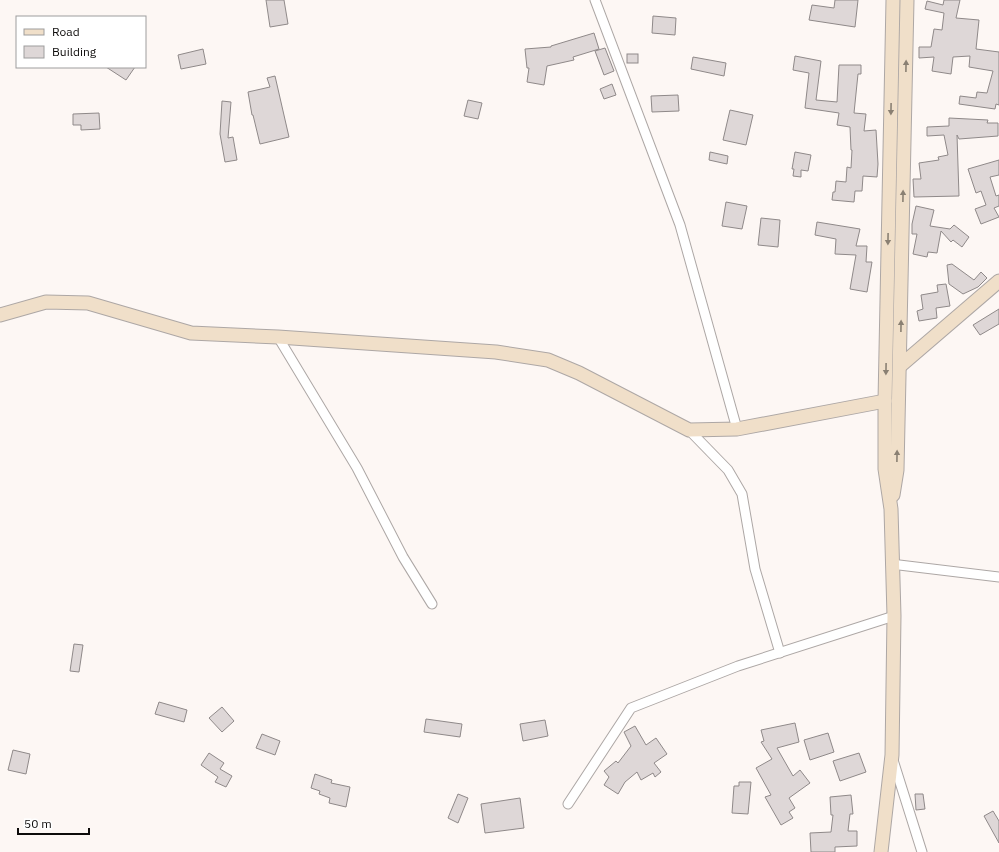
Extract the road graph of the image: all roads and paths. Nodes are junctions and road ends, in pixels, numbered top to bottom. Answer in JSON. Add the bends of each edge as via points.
{"nodes":[{"id":1,"x":595,"y":0,"type":"edge"},
{"id":2,"x":893,"y":0,"type":"edge"},
{"id":3,"x":907,"y":0,"type":"edge"},
{"id":4,"x":999,"y":281,"type":"edge"},
{"id":5,"x":0,"y":315,"type":"edge"},
{"id":6,"x":278,"y":337,"type":"junction"},
{"id":7,"x":900,"y":366,"type":"junction"},
{"id":8,"x":885,"y":401,"type":"junction"},
{"id":9,"x":737,"y":429,"type":"junction"},
{"id":10,"x":689,"y":430,"type":"junction"},
{"id":11,"x":891,"y":509,"type":"junction"},
{"id":12,"x":891,"y":564,"type":"junction"},
{"id":13,"x":999,"y":577,"type":"edge"},
{"id":14,"x":432,"y":604,"type":"dead end"},
{"id":15,"x":894,"y":616,"type":"junction"},
{"id":16,"x":780,"y":653,"type":"junction"},
{"id":17,"x":892,"y":755,"type":"junction"},
{"id":18,"x":568,"y":804,"type":"dead end"},
{"id":19,"x":881,"y":852,"type":"edge"},
{"id":20,"x":922,"y":852,"type":"edge"}],
"edges":[{"from":1,"to":9,"type":"street","via":[[680,225]]},
{"from":2,"to":8,"type":"main road","one_way":true},
{"from":7,"to":3,"type":"main road","one_way":true},
{"from":4,"to":7,"type":"main road"},
{"from":5,"to":6,"type":"main road","via":[[46,302],[88,303],[191,334]]},
{"from":6,"to":10,"type":"main road","via":[[496,352],[548,360],[579,373]]},
{"from":6,"to":14,"type":"street","via":[[357,468]]},
{"from":11,"to":7,"type":"main road","one_way":true,"via":[[897,470]]},
{"from":8,"to":9,"type":"main road"},
{"from":8,"to":11,"type":"main road","via":[[885,469]]},
{"from":9,"to":10,"type":"main road"},
{"from":10,"to":16,"type":"street","via":[[728,470],[742,494],[755,569]]},
{"from":11,"to":12,"type":"main road"},
{"from":12,"to":13,"type":"street"},
{"from":12,"to":15,"type":"main road"},
{"from":15,"to":16,"type":"street"},
{"from":15,"to":17,"type":"main road"},
{"from":16,"to":18,"type":"street","via":[[738,666],[631,708]]},
{"from":17,"to":19,"type":"main road"},
{"from":17,"to":20,"type":"street"}]}
